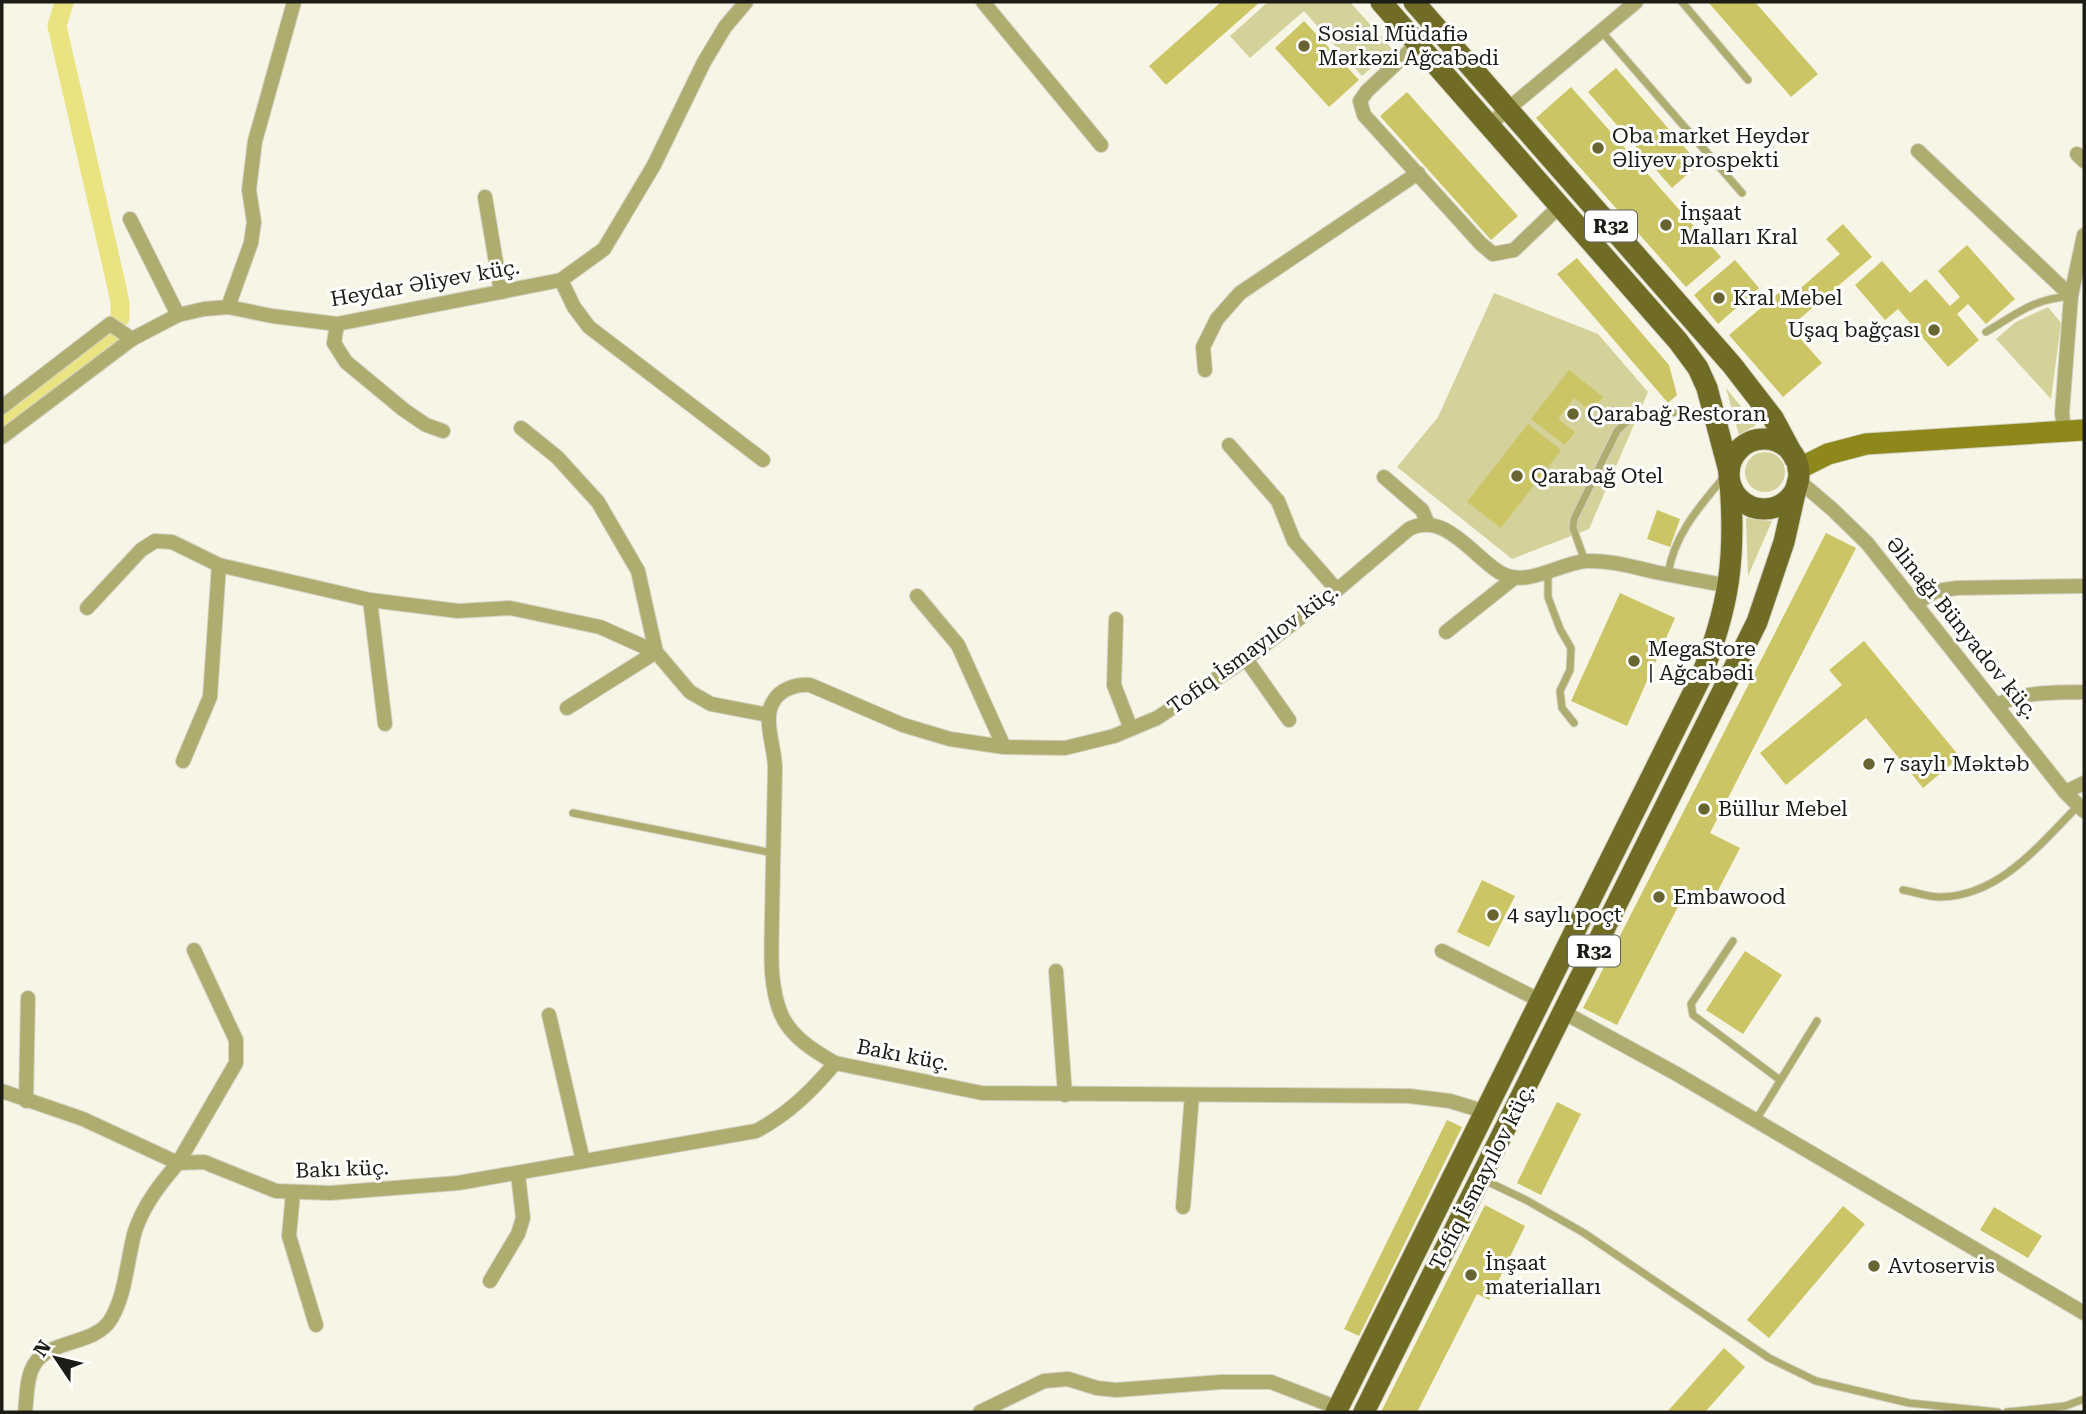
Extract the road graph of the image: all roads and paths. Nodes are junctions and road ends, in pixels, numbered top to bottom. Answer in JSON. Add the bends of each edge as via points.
{"nodes":[{"id":1,"x":294,"y":2,"type":"edge"},
{"id":2,"x":746,"y":2,"type":"edge"},
{"id":3,"x":983,"y":2,"type":"edge"},
{"id":4,"x":1381,"y":2,"type":"edge"},
{"id":5,"x":1414,"y":2,"type":"edge"},
{"id":6,"x":1636,"y":2,"type":"edge"},
{"id":7,"x":1682,"y":2,"type":"edge"},
{"id":8,"x":1602,"y":32,"type":"junction"},
{"id":9,"x":1418,"y":43,"type":"junction"},
{"id":10,"x":1748,"y":80,"type":"dead end"},
{"id":11,"x":1508,"y":108,"type":"junction"},
{"id":12,"x":1490,"y":124,"type":"junction"},
{"id":13,"x":1101,"y":145,"type":"dead end"},
{"id":14,"x":1918,"y":150,"type":"dead end"},
{"id":15,"x":1418,"y":173,"type":"junction"},
{"id":16,"x":1742,"y":193,"type":"dead end"},
{"id":17,"x":485,"y":197,"type":"dead end"},
{"id":18,"x":1561,"y":205,"type":"junction"},
{"id":19,"x":130,"y":219,"type":"dead end"},
{"id":20,"x":2084,"y":235,"type":"edge"},
{"id":21,"x":561,"y":280,"type":"junction"},
{"id":22,"x":501,"y":292,"type":"junction"},
{"id":23,"x":2071,"y":296,"type":"junction"},
{"id":24,"x":228,"y":307,"type":"junction"},
{"id":25,"x":178,"y":315,"type":"junction"},
{"id":26,"x":337,"y":324,"type":"junction"},
{"id":27,"x":1986,"y":332,"type":"dead end"},
{"id":28,"x":132,"y":339,"type":"junction"},
{"id":29,"x":1205,"y":370,"type":"dead end"},
{"id":30,"x":2,"y":407,"type":"edge"},
{"id":31,"x":1715,"y":412,"type":"junction"},
{"id":32,"x":521,"y":428,"type":"dead end"},
{"id":33,"x":443,"y":431,"type":"dead end"},
{"id":34,"x":2074,"y":431,"type":"edge"},
{"id":35,"x":2,"y":437,"type":"edge"},
{"id":36,"x":1229,"y":445,"type":"dead end"},
{"id":37,"x":763,"y":460,"type":"dead end"},
{"id":38,"x":1797,"y":469,"type":"junction"},
{"id":39,"x":1384,"y":477,"type":"dead end"},
{"id":40,"x":1729,"y":477,"type":"junction"},
{"id":41,"x":1428,"y":524,"type":"junction"},
{"id":42,"x":1585,"y":561,"type":"junction"},
{"id":43,"x":219,"y":565,"type":"junction"},
{"id":44,"x":1548,"y":572,"type":"junction"},
{"id":45,"x":1667,"y":575,"type":"junction"},
{"id":46,"x":1514,"y":578,"type":"junction"},
{"id":47,"x":1728,"y":586,"type":"junction"},
{"id":48,"x":2084,"y":586,"type":"edge"},
{"id":49,"x":1337,"y":590,"type":"junction"},
{"id":50,"x":917,"y":596,"type":"dead end"},
{"id":51,"x":370,"y":600,"type":"junction"},
{"id":52,"x":1915,"y":604,"type":"junction"},
{"id":53,"x":87,"y":608,"type":"dead end"},
{"id":54,"x":1116,"y":619,"type":"dead end"},
{"id":55,"x":1447,"y":632,"type":"dead end"},
{"id":56,"x":656,"y":652,"type":"junction"},
{"id":57,"x":1247,"y":659,"type":"junction"},
{"id":58,"x":2084,"y":692,"type":"edge"},
{"id":59,"x":1997,"y":705,"type":"junction"},
{"id":60,"x":567,"y":708,"type":"dead end"},
{"id":61,"x":769,"y":715,"type":"junction"},
{"id":62,"x":1289,"y":720,"type":"dead end"},
{"id":63,"x":1574,"y":723,"type":"dead end"},
{"id":64,"x":385,"y":724,"type":"dead end"},
{"id":65,"x":1131,"y":729,"type":"junction"},
{"id":66,"x":1004,"y":747,"type":"junction"},
{"id":67,"x":183,"y":761,"type":"dead end"},
{"id":68,"x":2084,"y":783,"type":"edge"},
{"id":69,"x":2065,"y":792,"type":"junction"},
{"id":70,"x":2081,"y":808,"type":"edge"},
{"id":71,"x":573,"y":814,"type":"dead end"},
{"id":72,"x":773,"y":853,"type":"junction"},
{"id":73,"x":1903,"y":890,"type":"dead end"},
{"id":74,"x":1733,"y":941,"type":"dead end"},
{"id":75,"x":194,"y":950,"type":"dead end"},
{"id":76,"x":1442,"y":951,"type":"dead end"},
{"id":77,"x":1056,"y":971,"type":"dead end"},
{"id":78,"x":29,"y":998,"type":"dead end"},
{"id":79,"x":1541,"y":1001,"type":"junction"},
{"id":80,"x":1563,"y":1012,"type":"junction"},
{"id":81,"x":549,"y":1015,"type":"dead end"},
{"id":82,"x":1817,"y":1021,"type":"dead end"},
{"id":83,"x":835,"y":1063,"type":"junction"},
{"id":84,"x":1780,"y":1080,"type":"junction"},
{"id":85,"x":2,"y":1091,"type":"edge"},
{"id":86,"x":1065,"y":1095,"type":"junction"},
{"id":87,"x":1192,"y":1095,"type":"junction"},
{"id":88,"x":26,"y":1101,"type":"junction"},
{"id":89,"x":1486,"y":1112,"type":"junction"},
{"id":90,"x":1755,"y":1120,"type":"junction"},
{"id":91,"x":583,"y":1161,"type":"junction"},
{"id":92,"x":178,"y":1163,"type":"junction"},
{"id":93,"x":518,"y":1174,"type":"junction"},
{"id":94,"x":1482,"y":1179,"type":"junction"},
{"id":95,"x":293,"y":1193,"type":"junction"},
{"id":96,"x":1183,"y":1207,"type":"dead end"},
{"id":97,"x":490,"y":1281,"type":"dead end"},
{"id":98,"x":2084,"y":1312,"type":"edge"},
{"id":99,"x":1383,"y":1320,"type":"junction"},
{"id":100,"x":316,"y":1325,"type":"dead end"},
{"id":101,"x":1405,"y":1329,"type":"junction"},
{"id":102,"x":2084,"y":1399,"type":"edge"},
{"id":103,"x":1337,"y":1410,"type":"edge"},
{"id":104,"x":25,"y":1412,"type":"edge"},
{"id":105,"x":980,"y":1412,"type":"edge"},
{"id":106,"x":1364,"y":1412,"type":"edge"},
{"id":107,"x":1998,"y":1412,"type":"edge"},
{"id":108,"x":2007,"y":1412,"type":"edge"}],
"edges":[{"from":1,"to":24,"type":"street","via":[[255,141],[249,190],[254,222],[251,243]]},
{"from":2,"to":21,"type":"street","name":"Heydar Əliyev küç.","via":[[704,62],[654,165],[604,249]]},
{"from":3,"to":13,"type":"street"},
{"from":4,"to":9,"type":"main road","number":"R32"},
{"from":5,"to":11,"type":"main road","number":"R32"},
{"from":6,"to":8,"type":"street"},
{"from":7,"to":10,"type":"lane"},
{"from":8,"to":11,"type":"street"},
{"from":8,"to":16,"type":"lane"},
{"from":9,"to":12,"type":"main road","number":"R32"},
{"from":9,"to":15,"type":"street","via":[[1360,101],[1364,115]]},
{"from":11,"to":12,"type":"street"},
{"from":11,"to":38,"type":"main road","number":"R32","via":[[1732,365],[1773,418]]},
{"from":12,"to":18,"type":"main road","number":"R32"},
{"from":14,"to":23,"type":"street"},
{"from":15,"to":18,"type":"street","via":[[1493,254],[1514,250]]},
{"from":15,"to":29,"type":"street","via":[[1240,293],[1217,319],[1203,347]]},
{"from":17,"to":22,"type":"street"},
{"from":18,"to":31,"type":"main road","number":"R32","via":[[1678,341],[1698,368]]},
{"from":19,"to":25,"type":"street"},
{"from":20,"to":23,"type":"street"},
{"from":21,"to":22,"type":"street","name":"Heydar Əliyev küç."},
{"from":21,"to":37,"type":"street","via":[[589,327]]},
{"from":22,"to":26,"type":"street","name":"Heydar Əliyev küç."},
{"from":23,"to":27,"type":"lane","via":[[2037,302]]},
{"from":23,"to":34,"type":"street","via":[[2062,412]]},
{"from":24,"to":25,"type":"street","name":"Heydar Əliyev küç."},
{"from":24,"to":26,"type":"street","name":"Heydar Əliyev küç."},
{"from":25,"to":28,"type":"street","name":"Heydar Əliyev küç."},
{"from":26,"to":33,"type":"street","via":[[334,343],[345,362],[404,410]]},
{"from":28,"to":30,"type":"street","via":[[110,324]]},
{"from":28,"to":35,"type":"street","name":"Heydar Əliyev küç."},
{"from":31,"to":40,"type":"main road","number":"R32"},
{"from":31,"to":42,"type":"lane","via":[[1636,413],[1627,419],[1574,519]]},
{"from":32,"to":56,"type":"street","via":[[557,457],[598,502],[638,571]]},
{"from":34,"to":38,"type":"street","via":[[1866,444],[1828,454]]},
{"from":36,"to":49,"type":"street","via":[[1278,501],[1294,541]]},
{"from":38,"to":40,"type":"main road","via":[[1782,444],[1762,439],[1736,453]]},
{"from":38,"to":40,"type":"main road","via":[[1794,491],[1786,501],[1765,509],[1753,508],[1734,494]]},
{"from":38,"to":52,"type":"street","name":"Əlinağı Bünyadov küç.","via":[[1867,543]]},
{"from":38,"to":80,"type":"main road","name":"Tofiq İsmayılov küç.","number":"R32","via":[[1784,542],[1757,622]]},
{"from":39,"to":41,"type":"street","via":[[1422,510]]},
{"from":40,"to":45,"type":"lane","via":[[1690,518],[1670,557]]},
{"from":40,"to":47,"type":"main road","number":"R32","via":[[1734,529]]},
{"from":41,"to":46,"type":"street","via":[[1448,531],[1500,573]]},
{"from":41,"to":49,"type":"street","name":"Tofiq İsmayılov küç.","via":[[1409,529]]},
{"from":42,"to":44,"type":"street"},
{"from":42,"to":45,"type":"street"},
{"from":43,"to":51,"type":"street"},
{"from":43,"to":53,"type":"street","via":[[172,542],[155,541]]},
{"from":43,"to":67,"type":"street","via":[[210,696]]},
{"from":44,"to":46,"type":"street"},
{"from":44,"to":63,"type":"lane","via":[[1548,597],[1572,648],[1570,670],[1560,691],[1562,708]]},
{"from":45,"to":47,"type":"street"},
{"from":46,"to":55,"type":"street"},
{"from":47,"to":79,"type":"main road","number":"R32","via":[[1717,637],[1701,677]]},
{"from":48,"to":52,"type":"street","via":[[1957,588],[1936,591]]},
{"from":49,"to":57,"type":"street","name":"Tofiq İsmayılov küç."},
{"from":50,"to":66,"type":"street","via":[[958,645]]},
{"from":51,"to":56,"type":"street","via":[[458,611],[510,608],[600,627]]},
{"from":51,"to":64,"type":"street"},
{"from":52,"to":59,"type":"street","name":"Əlinağı Bünyadov küç."},
{"from":54,"to":65,"type":"street","via":[[1115,685]]},
{"from":56,"to":60,"type":"street"},
{"from":56,"to":61,"type":"street","via":[[690,692],[711,704]]},
{"from":57,"to":62,"type":"street"},
{"from":57,"to":65,"type":"street","name":"Tofiq İsmayılov küç.","via":[[1157,718]]},
{"from":58,"to":59,"type":"street","via":[[2029,694]]},
{"from":59,"to":69,"type":"street","name":"Əlinağı Bünyadov küç."},
{"from":61,"to":66,"type":"street","name":"Tofiq İsmayılov küç.","via":[[772,702],[782,692],[810,685],[903,726]]},
{"from":61,"to":72,"type":"street","via":[[776,759]]},
{"from":65,"to":66,"type":"street","name":"Tofiq İsmayılov küç.","via":[[1065,748]]},
{"from":68,"to":69,"type":"street"},
{"from":69,"to":70,"type":"street","name":"Əlinağı Bünyadov küç."},
{"from":70,"to":73,"type":"lane","via":[[2015,869],[1973,892],[1939,897]]},
{"from":71,"to":72,"type":"lane"},
{"from":72,"to":83,"type":"street","via":[[775,995],[791,1030]]},
{"from":74,"to":84,"type":"lane","via":[[1691,1004],[1693,1015]]},
{"from":75,"to":92,"type":"street","via":[[236,1040],[237,1052],[236,1063]]},
{"from":76,"to":79,"type":"street"},
{"from":77,"to":86,"type":"street"},
{"from":78,"to":88,"type":"street"},
{"from":79,"to":80,"type":"main road"},
{"from":79,"to":89,"type":"main road","number":"R32"},
{"from":80,"to":90,"type":"street"},
{"from":80,"to":94,"type":"main road","name":"Tofiq İsmayılov küç.","number":"R32"},
{"from":81,"to":91,"type":"street"},
{"from":82,"to":84,"type":"lane"},
{"from":83,"to":86,"type":"street","name":"Bakı küç.","via":[[982,1093]]},
{"from":83,"to":91,"type":"street","name":"Bakı küç.","via":[[794,1106],[756,1131]]},
{"from":84,"to":90,"type":"lane"},
{"from":85,"to":88,"type":"street","name":"Bakı küç."},
{"from":86,"to":87,"type":"street","name":"Bakı küç."},
{"from":87,"to":89,"type":"street","name":"Bakı küç.","via":[[1409,1096],[1451,1101]]},
{"from":87,"to":96,"type":"street"},
{"from":88,"to":92,"type":"street","name":"Bakı küç.","via":[[83,1119]]},
{"from":89,"to":99,"type":"main road","number":"R32"},
{"from":90,"to":98,"type":"street"},
{"from":91,"to":93,"type":"street","name":"Bakı küç."},
{"from":92,"to":95,"type":"street","name":"Bakı küç.","via":[[204,1162],[276,1191]]},
{"from":92,"to":104,"type":"street","via":[[158,1187],[136,1229],[110,1322],[97,1334],[58,1348],[34,1363]]},
{"from":93,"to":95,"type":"street","name":"Bakı küç.","via":[[458,1183]]},
{"from":93,"to":97,"type":"street","via":[[523,1218]]},
{"from":94,"to":101,"type":"main road","name":"Tofiq İsmayılov küç.","number":"R32"},
{"from":94,"to":107,"type":"lane","via":[[1584,1233],[1769,1359],[1816,1381],[1909,1403]]},
{"from":95,"to":100,"type":"street","via":[[289,1236]]},
{"from":99,"to":101,"type":"main road"},
{"from":99,"to":103,"type":"main road","number":"R32"},
{"from":101,"to":106,"type":"main road","name":"Tofiq İsmayılov küç.","number":"R32"},
{"from":102,"to":108,"type":"lane","via":[[2065,1406]]},
{"from":103,"to":105,"type":"street","via":[[1270,1382],[1116,1390],[1068,1379],[1044,1381]]}]}
